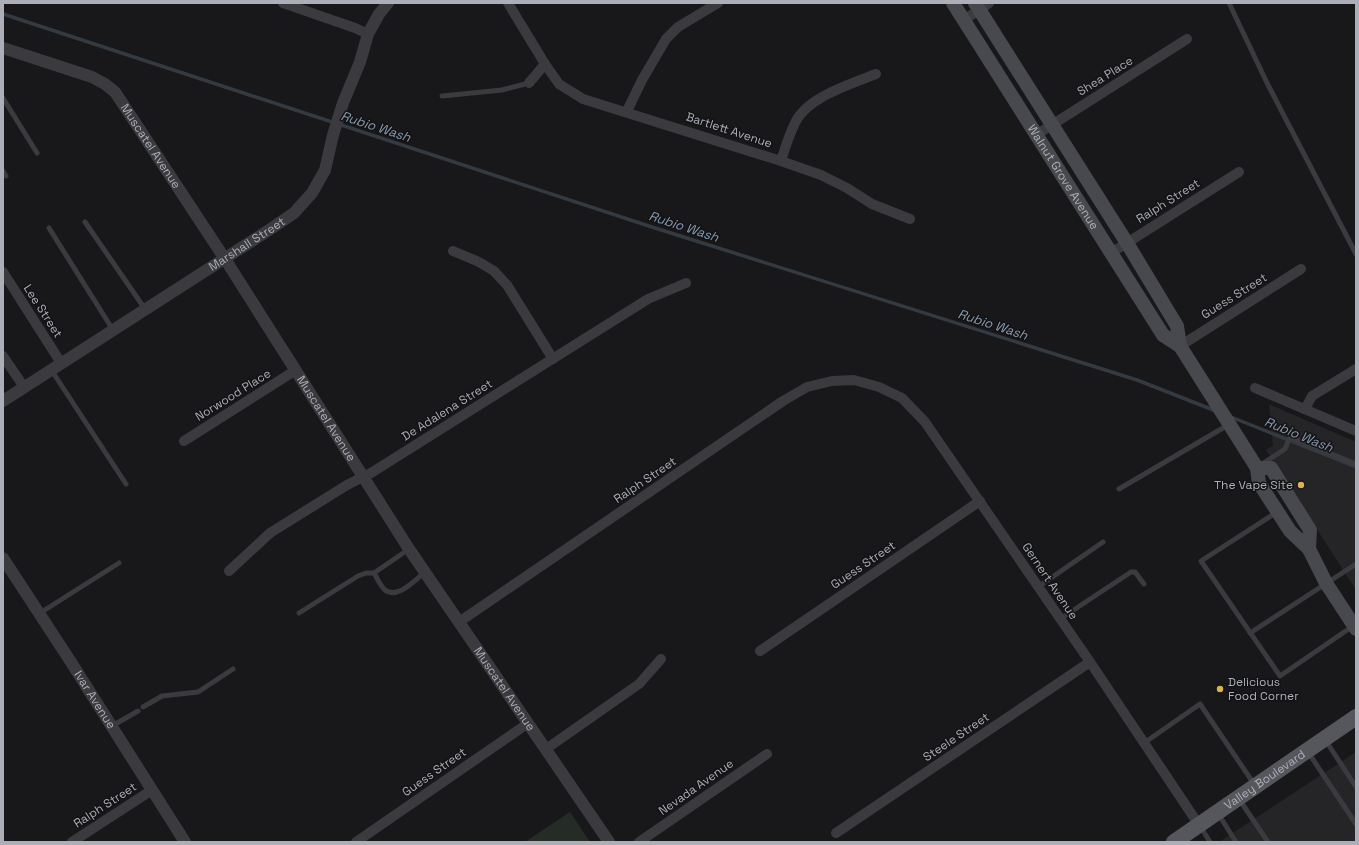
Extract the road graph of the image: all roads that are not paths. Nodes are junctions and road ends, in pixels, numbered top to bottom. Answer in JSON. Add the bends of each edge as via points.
{"nodes":[{"id":1,"x":283,"y":3,"type":"edge"},
{"id":2,"x":388,"y":3,"type":"edge"},
{"id":3,"x":718,"y":3,"type":"edge"},
{"id":4,"x":953,"y":3,"type":"edge"},
{"id":5,"x":1229,"y":3,"type":"edge"},
{"id":6,"x":512,"y":4,"type":"edge"},
{"id":7,"x":981,"y":5,"type":"edge"},
{"id":8,"x":964,"y":20,"type":"junction"},
{"id":9,"x":368,"y":34,"type":"junction"},
{"id":10,"x":1187,"y":39,"type":"dead end"},
{"id":11,"x":3,"y":48,"type":"edge"},
{"id":12,"x":545,"y":64,"type":"junction"},
{"id":13,"x":876,"y":74,"type":"dead end"},
{"id":14,"x":528,"y":83,"type":"joint"},
{"id":15,"x":442,"y":96,"type":"dead end"},
{"id":16,"x":3,"y":98,"type":"edge"},
{"id":17,"x":627,"y":112,"type":"junction"},
{"id":18,"x":1052,"y":125,"type":"junction"},
{"id":19,"x":1036,"y":135,"type":"junction"},
{"id":20,"x":37,"y":153,"type":"dead end"},
{"id":21,"x":781,"y":161,"type":"junction"},
{"id":22,"x":1240,"y":172,"type":"dead end"},
{"id":23,"x":910,"y":219,"type":"dead end"},
{"id":24,"x":85,"y":222,"type":"dead end"},
{"id":25,"x":49,"y":228,"type":"dead end"},
{"id":26,"x":1127,"y":243,"type":"junction"},
{"id":27,"x":453,"y":250,"type":"dead end"},
{"id":28,"x":1111,"y":253,"type":"junction"},
{"id":29,"x":1356,"y":254,"type":"edge"},
{"id":30,"x":225,"y":258,"type":"junction"},
{"id":31,"x":1301,"y":269,"type":"dead end"},
{"id":32,"x":3,"y":272,"type":"edge"},
{"id":33,"x":686,"y":283,"type":"dead end"},
{"id":34,"x":145,"y":309,"type":"junction"},
{"id":35,"x":113,"y":330,"type":"junction"},
{"id":36,"x":1180,"y":346,"type":"junction"},
{"id":37,"x":3,"y":356,"type":"edge"},
{"id":38,"x":552,"y":359,"type":"junction"},
{"id":39,"x":56,"y":367,"type":"junction"},
{"id":40,"x":1356,"y":369,"type":"edge"},
{"id":41,"x":296,"y":370,"type":"junction"},
{"id":42,"x":854,"y":380,"type":"joint"},
{"id":43,"x":24,"y":387,"type":"junction"},
{"id":44,"x":1255,"y":388,"type":"dead end"},
{"id":45,"x":3,"y":401,"type":"edge"},
{"id":46,"x":1305,"y":409,"type":"junction"},
{"id":47,"x":1230,"y":427,"type":"junction"},
{"id":48,"x":1356,"y":432,"type":"edge"},
{"id":49,"x":184,"y":441,"type":"dead end"},
{"id":50,"x":1356,"y":464,"type":"edge"},
{"id":51,"x":1256,"y":468,"type":"junction"},
{"id":52,"x":363,"y":476,"type":"junction"},
{"id":53,"x":126,"y":484,"type":"dead end"},
{"id":54,"x":1119,"y":489,"type":"dead end"},
{"id":55,"x":980,"y":501,"type":"junction"},
{"id":56,"x":1278,"y":511,"type":"junction"},
{"id":57,"x":1103,"y":542,"type":"dead end"},
{"id":58,"x":408,"y":549,"type":"junction"},
{"id":59,"x":1309,"y":549,"type":"junction"},
{"id":60,"x":3,"y":558,"type":"edge"},
{"id":61,"x":119,"y":563,"type":"dead end"},
{"id":62,"x":1356,"y":564,"type":"edge"},
{"id":63,"x":229,"y":571,"type":"dead end"},
{"id":64,"x":425,"y":572,"type":"junction"},
{"id":65,"x":374,"y":573,"type":"junction"},
{"id":66,"x":1326,"y":583,"type":"junction"},
{"id":67,"x":1144,"y":584,"type":"dead end"},
{"id":68,"x":1038,"y":587,"type":"junction"},
{"id":69,"x":39,"y":613,"type":"junction"},
{"id":70,"x":299,"y":613,"type":"dead end"},
{"id":71,"x":1060,"y":619,"type":"junction"},
{"id":72,"x":459,"y":622,"type":"junction"},
{"id":73,"x":1355,"y":627,"type":"edge"},
{"id":74,"x":1250,"y":633,"type":"junction"},
{"id":75,"x":760,"y":651,"type":"dead end"},
{"id":76,"x":661,"y":658,"type":"dead end"},
{"id":77,"x":1090,"y":662,"type":"junction"},
{"id":78,"x":233,"y":669,"type":"dead end"},
{"id":79,"x":143,"y":707,"type":"dead end"},
{"id":80,"x":138,"y":711,"type":"dead end"},
{"id":81,"x":1356,"y":717,"type":"edge"},
{"id":82,"x":527,"y":724,"type":"junction"},
{"id":83,"x":112,"y":727,"type":"junction"},
{"id":84,"x":1325,"y":739,"type":"junction"},
{"id":85,"x":1144,"y":743,"type":"junction"},
{"id":86,"x":546,"y":749,"type":"junction"},
{"id":87,"x":1307,"y":751,"type":"junction"},
{"id":88,"x":767,"y":754,"type":"dead end"},
{"id":89,"x":1256,"y":786,"type":"junction"},
{"id":90,"x":1356,"y":786,"type":"edge"},
{"id":91,"x":152,"y":790,"type":"junction"},
{"id":92,"x":1238,"y":798,"type":"junction"},
{"id":93,"x":1217,"y":812,"type":"junction"},
{"id":94,"x":1356,"y":824,"type":"edge"},
{"id":95,"x":1199,"y":825,"type":"junction"},
{"id":96,"x":836,"y":833,"type":"dead end"},
{"id":97,"x":72,"y":842,"type":"edge"},
{"id":98,"x":185,"y":842,"type":"edge"},
{"id":99,"x":356,"y":842,"type":"edge"},
{"id":100,"x":609,"y":842,"type":"edge"},
{"id":101,"x":639,"y":842,"type":"edge"},
{"id":102,"x":1174,"y":842,"type":"edge"},
{"id":103,"x":1210,"y":842,"type":"edge"},
{"id":104,"x":1236,"y":842,"type":"edge"},
{"id":105,"x":1268,"y":842,"type":"edge"}],
"edges":[{"from":1,"to":9,"type":"street"},
{"from":2,"to":9,"type":"street","name":"Marshall Street"},
{"from":3,"to":17,"type":"street","via":[[678,27],[666,39]]},
{"from":4,"to":8,"type":"main road","name":"Walnut Grove Avenue"},
{"from":5,"to":29,"type":"lane","via":[[1268,85]]},
{"from":6,"to":12,"type":"street","name":"Bartlett Avenue"},
{"from":7,"to":8,"type":"street"},
{"from":7,"to":18,"type":"main road","name":"Walnut Grove Avenue"},
{"from":8,"to":19,"type":"main road","name":"Walnut Grove Avenue"},
{"from":9,"to":30,"type":"street","name":"Marshall Street","via":[[360,62],[343,103],[325,170],[312,193],[288,217]]},
{"from":10,"to":18,"type":"street","name":"Shea Place"},
{"from":11,"to":30,"type":"street","name":"Muscatel Avenue","via":[[92,77],[115,92]]},
{"from":12,"to":14,"type":"street"},
{"from":12,"to":17,"type":"street","name":"Bartlett Avenue","via":[[559,84],[583,99]]},
{"from":13,"to":21,"type":"street","via":[[817,101],[802,113],[795,122]]},
{"from":14,"to":15,"type":"lane","via":[[502,90]]},
{"from":16,"to":20,"type":"lane"},
{"from":17,"to":21,"type":"street","name":"Bartlett Avenue"},
{"from":18,"to":19,"type":"street","name":"Shea Place"},
{"from":18,"to":26,"type":"main road","name":"Walnut Grove Avenue"},
{"from":19,"to":28,"type":"main road","name":"Walnut Grove Avenue"},
{"from":21,"to":23,"type":"street","name":"Bartlett Avenue","via":[[821,175],[872,204]]},
{"from":22,"to":26,"type":"street","name":"Ralph Street"},
{"from":24,"to":34,"type":"lane"},
{"from":25,"to":35,"type":"lane"},
{"from":26,"to":28,"type":"street","name":"Ralph Street"},
{"from":26,"to":36,"type":"main road","name":"Walnut Grove Avenue","via":[[1177,326]]},
{"from":27,"to":38,"type":"street","via":[[479,262],[494,272],[507,286]]},
{"from":28,"to":36,"type":"main road","name":"Walnut Grove Avenue","via":[[1162,335]]},
{"from":30,"to":34,"type":"street","name":"Marshall Street"},
{"from":30,"to":41,"type":"street","name":"Muscatel Avenue"},
{"from":31,"to":36,"type":"street","name":"Guess Street"},
{"from":32,"to":39,"type":"street","name":"Lee Street"},
{"from":33,"to":38,"type":"street","name":"De Adalena Street","via":[[648,300]]},
{"from":34,"to":35,"type":"street","name":"Marshall Street"},
{"from":35,"to":39,"type":"street","name":"Marshall Street"},
{"from":36,"to":47,"type":"main road","name":"Walnut Grove Avenue"},
{"from":37,"to":43,"type":"street"},
{"from":38,"to":52,"type":"street","name":"De Adalena Street","via":[[375,471]]},
{"from":39,"to":43,"type":"street","name":"Marshall Street"},
{"from":39,"to":53,"type":"lane"},
{"from":40,"to":46,"type":"street","via":[[1312,396]]},
{"from":41,"to":49,"type":"street","name":"Norwood Place"},
{"from":41,"to":52,"type":"street","name":"Muscatel Avenue"},
{"from":42,"to":55,"type":"street","name":"Gernert Avenue","via":[[879,387],[902,398],[924,422]]},
{"from":42,"to":72,"type":"street","name":"Ralph Street","via":[[832,381],[801,390]]},
{"from":43,"to":45,"type":"street","name":"Marshall Street"},
{"from":44,"to":46,"type":"street"},
{"from":46,"to":48,"type":"street"},
{"from":47,"to":51,"type":"main road","name":"Walnut Grove Avenue"},
{"from":47,"to":54,"type":"lane"},
{"from":50,"to":51,"type":"lane","via":[[1290,437],[1285,449]]},
{"from":51,"to":56,"type":"main road","name":"Walnut Grove Avenue","via":[[1259,483]]},
{"from":51,"to":59,"type":"main road","name":"Walnut Grove Avenue","via":[[1271,468],[1310,530]]},
{"from":52,"to":58,"type":"street","name":"Muscatel Avenue"},
{"from":52,"to":63,"type":"street","name":"De Adalena Street","via":[[270,533]]},
{"from":55,"to":68,"type":"street","name":"Gernert Avenue"},
{"from":55,"to":75,"type":"street","name":"Guess Street"},
{"from":56,"to":59,"type":"main road","name":"Walnut Grove Avenue","via":[[1290,531]]},
{"from":56,"to":74,"type":"lane","via":[[1201,561]]},
{"from":57,"to":68,"type":"lane"},
{"from":58,"to":64,"type":"street","name":"Muscatel Avenue"},
{"from":58,"to":65,"type":"lane"},
{"from":59,"to":66,"type":"main road","name":"Walnut Grove Avenue"},
{"from":60,"to":69,"type":"street","name":"Ivar Avenue"},
{"from":61,"to":69,"type":"lane"},
{"from":62,"to":66,"type":"lane"},
{"from":64,"to":65,"type":"lane","via":[[396,592],[388,592],[383,588]]},
{"from":64,"to":72,"type":"street","name":"Muscatel Avenue"},
{"from":65,"to":70,"type":"lane","via":[[358,576]]},
{"from":66,"to":73,"type":"main road","name":"Walnut Grove Avenue"},
{"from":66,"to":74,"type":"lane"},
{"from":67,"to":71,"type":"lane","via":[[1135,572],[1131,572]]},
{"from":68,"to":71,"type":"street","name":"Gernert Avenue"},
{"from":69,"to":83,"type":"street","name":"Ivar Avenue"},
{"from":71,"to":77,"type":"street","name":"Gernert Avenue"},
{"from":72,"to":82,"type":"street","name":"Muscatel Avenue"},
{"from":73,"to":74,"type":"lane","via":[[1280,676]]},
{"from":76,"to":86,"type":"street","via":[[639,684]]},
{"from":77,"to":85,"type":"street","name":"Gernert Avenue"},
{"from":77,"to":96,"type":"street","name":"Steele Street"},
{"from":78,"to":79,"type":"lane","via":[[198,692],[162,696]]},
{"from":80,"to":83,"type":"lane"},
{"from":81,"to":84,"type":"main road","name":"Valley Boulevard"},
{"from":82,"to":86,"type":"street","name":"Muscatel Avenue"},
{"from":82,"to":99,"type":"street","name":"Guess Street"},
{"from":83,"to":91,"type":"street","name":"Ivar Avenue"},
{"from":84,"to":87,"type":"main road","name":"Valley Boulevard"},
{"from":84,"to":90,"type":"lane"},
{"from":85,"to":89,"type":"lane","via":[[1200,704]]},
{"from":85,"to":95,"type":"street","name":"Gernert Avenue"},
{"from":86,"to":100,"type":"street","name":"Muscatel Avenue"},
{"from":87,"to":89,"type":"main road","name":"Valley Boulevard"},
{"from":87,"to":94,"type":"lane"},
{"from":88,"to":101,"type":"street","name":"Nevada Avenue"},
{"from":89,"to":92,"type":"main road","name":"Valley Boulevard"},
{"from":91,"to":97,"type":"street","name":"Ralph Street"},
{"from":91,"to":98,"type":"street","name":"Ivar Avenue"},
{"from":92,"to":93,"type":"main road","name":"Valley Boulevard"},
{"from":92,"to":105,"type":"lane"},
{"from":93,"to":95,"type":"main road","name":"Valley Boulevard"},
{"from":93,"to":104,"type":"lane"},
{"from":95,"to":102,"type":"main road","name":"Valley Boulevard"},
{"from":95,"to":103,"type":"lane"}]}
